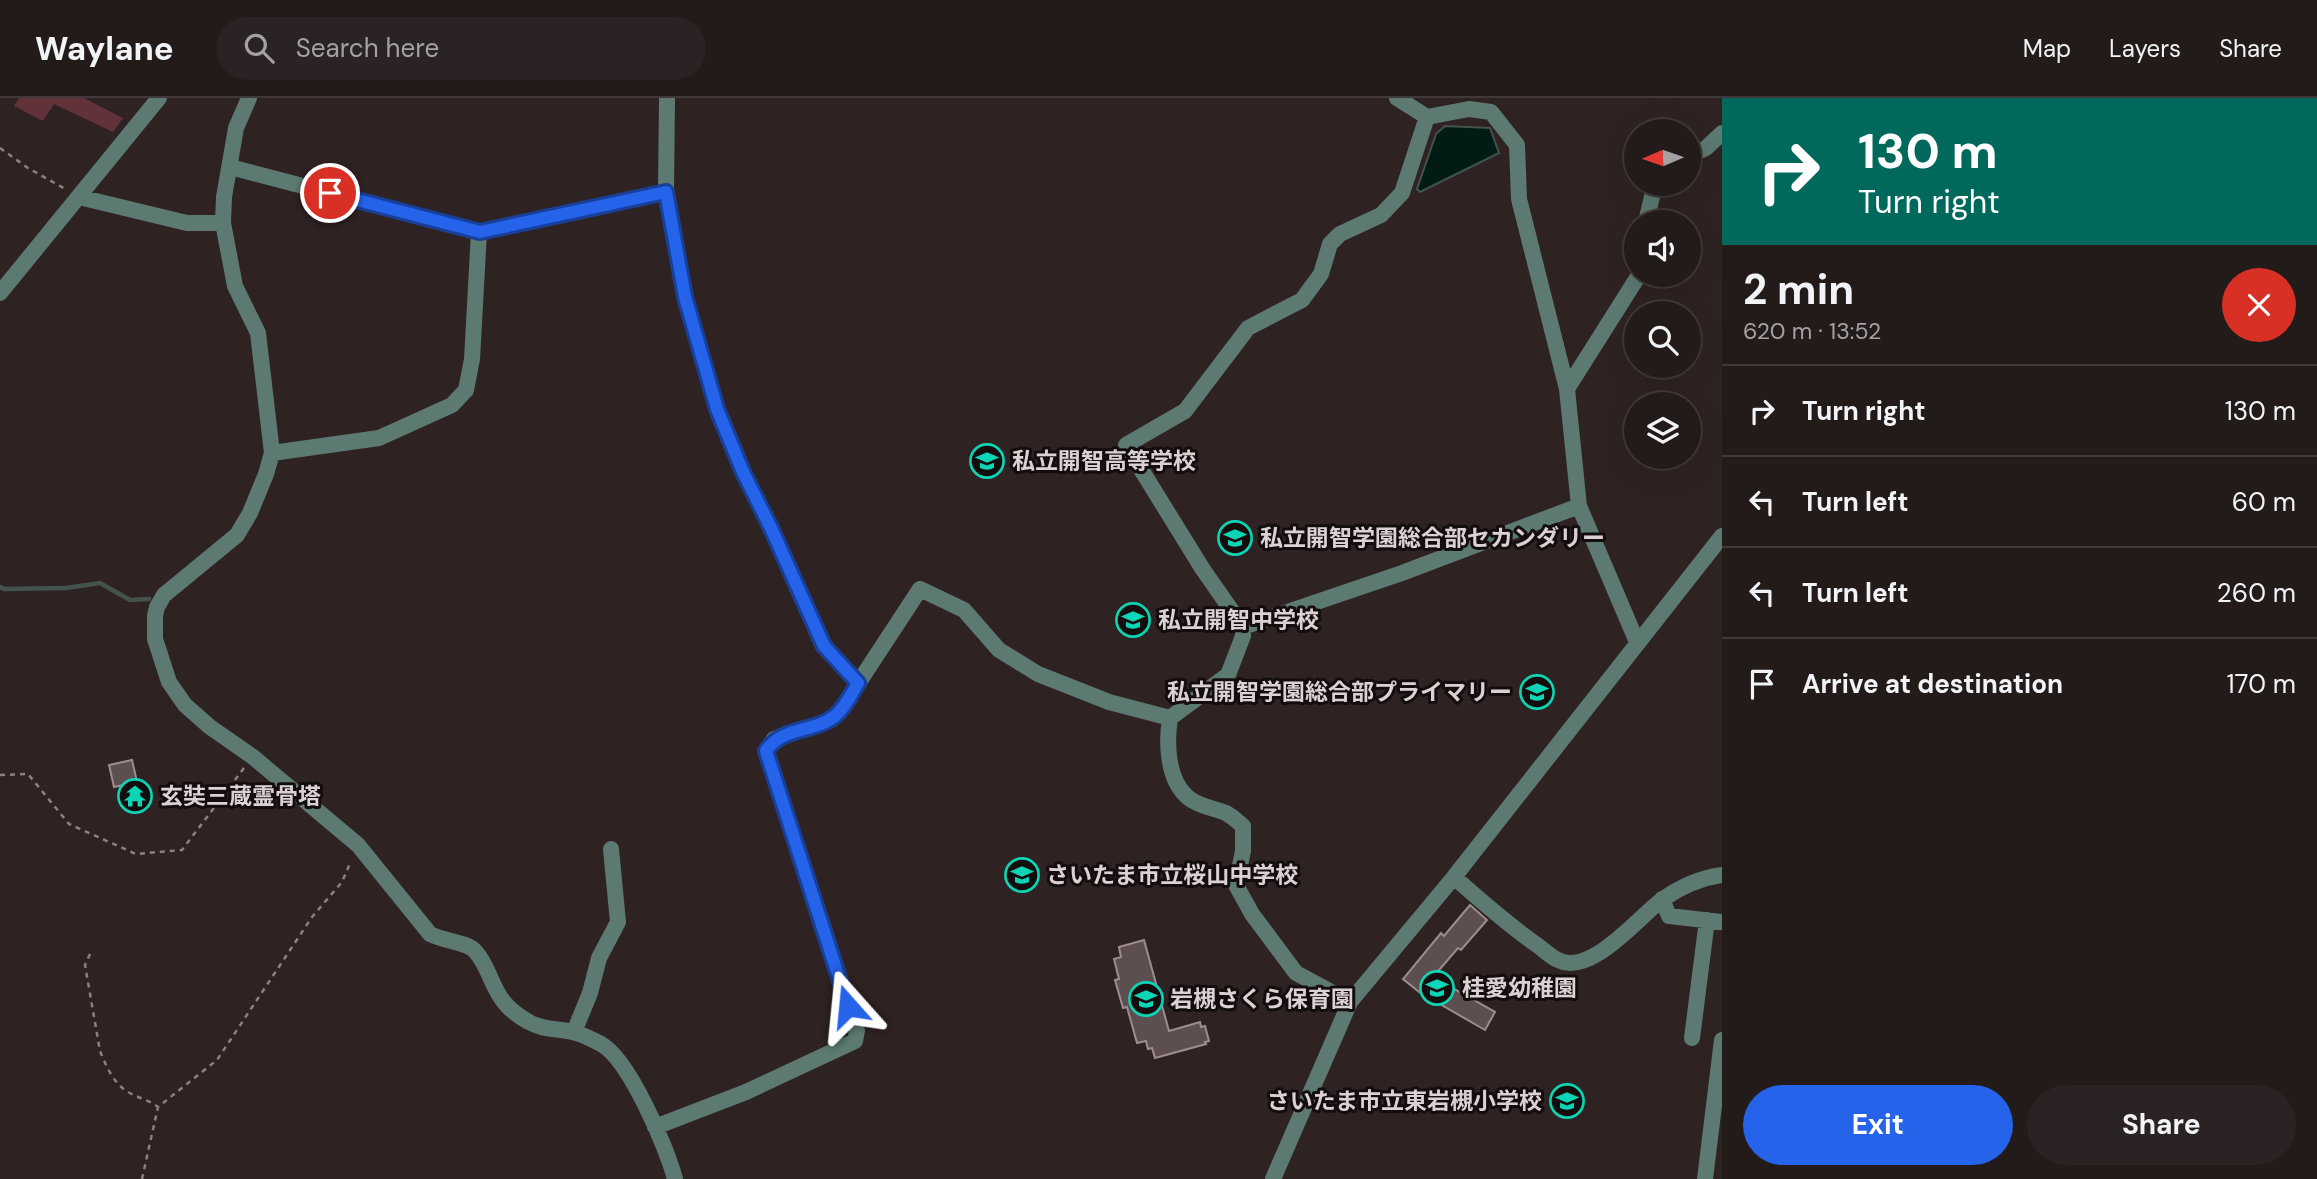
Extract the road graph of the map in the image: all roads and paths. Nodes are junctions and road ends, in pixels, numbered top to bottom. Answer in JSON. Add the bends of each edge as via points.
{"nodes":[{"id":1,"x":159,"y":98,"type":"edge"},
{"id":2,"x":249,"y":98,"type":"edge"},
{"id":3,"x":667,"y":98,"type":"edge"},
{"id":4,"x":1396,"y":98,"type":"edge"},
{"id":5,"x":1493,"y":105,"type":"edge"},
{"id":6,"x":1427,"y":117,"type":"junction"},
{"id":7,"x":1722,"y":133,"type":"edge"},
{"id":8,"x":0,"y":148,"type":"edge"},
{"id":9,"x":1701,"y":150,"type":"edge"},
{"id":10,"x":230,"y":167,"type":"junction"},
{"id":11,"x":666,"y":192,"type":"junction"},
{"id":12,"x":79,"y":197,"type":"junction"},
{"id":13,"x":222,"y":223,"type":"junction"},
{"id":14,"x":480,"y":232,"type":"junction"},
{"id":15,"x":1631,"y":287,"type":"edge"},
{"id":16,"x":0,"y":293,"type":"edge"},
{"id":17,"x":1567,"y":389,"type":"junction"},
{"id":18,"x":272,"y":453,"type":"junction"},
{"id":19,"x":1579,"y":506,"type":"junction"},
{"id":20,"x":1722,"y":536,"type":"edge"},
{"id":21,"x":1243,"y":627,"type":"junction"},
{"id":22,"x":1637,"y":642,"type":"junction"},
{"id":23,"x":858,"y":683,"type":"junction"},
{"id":24,"x":1170,"y":718,"type":"junction"},
{"id":25,"x":253,"y":757,"type":"junction"},
{"id":26,"x":0,"y":775,"type":"edge"},
{"id":27,"x":358,"y":845,"type":"junction"},
{"id":28,"x":611,"y":849,"type":"dead end"},
{"id":29,"x":1722,"y":875,"type":"edge"},
{"id":30,"x":1454,"y":877,"type":"junction"},
{"id":31,"x":1662,"y":899,"type":"junction"},
{"id":32,"x":1715,"y":921,"type":"edge"},
{"id":33,"x":90,"y":954,"type":"dead end"},
{"id":34,"x":1350,"y":1002,"type":"junction"},
{"id":35,"x":574,"y":1032,"type":"junction"},
{"id":36,"x":1722,"y":1040,"type":"edge"},
{"id":37,"x":158,"y":1107,"type":"junction"},
{"id":38,"x":655,"y":1127,"type":"junction"},
{"id":39,"x":1715,"y":1157,"type":"edge"},
{"id":40,"x":142,"y":1179,"type":"edge"},
{"id":41,"x":675,"y":1179,"type":"edge"},
{"id":42,"x":1273,"y":1179,"type":"edge"},
{"id":43,"x":1705,"y":1179,"type":"edge"}],
"edges":[{"from":1,"to":12,"type":"street"},
{"from":2,"to":10,"type":"street","via":[[236,128]]},
{"from":3,"to":11,"type":"street"},
{"from":4,"to":6,"type":"street"},
{"from":5,"to":6,"type":"street"},
{"from":5,"to":17,"type":"street","via":[[1517,145],[1519,199]]},
{"from":6,"to":21,"type":"street","via":[[1395,202],[1381,215],[1340,234],[1330,244],[1321,274],[1303,300],[1248,328],[1185,411],[1126,445]]},
{"from":7,"to":9,"type":"street"},
{"from":8,"to":12,"type":"path"},
{"from":10,"to":13,"type":"street"},
{"from":10,"to":14,"type":"street"},
{"from":11,"to":14,"type":"street"},
{"from":11,"to":23,"type":"street","via":[[685,297],[717,409],[824,646]]},
{"from":12,"to":13,"type":"street","via":[[187,223]]},
{"from":12,"to":16,"type":"street"},
{"from":13,"to":18,"type":"street","via":[[235,286],[258,333]]},
{"from":14,"to":18,"type":"street","via":[[472,359],[466,390],[452,405],[379,438]]},
{"from":15,"to":17,"type":"street"},
{"from":17,"to":19,"type":"street"},
{"from":18,"to":25,"type":"street","via":[[237,535],[164,595],[155,616],[156,639],[169,682],[210,727]]},
{"from":19,"to":21,"type":"street"},
{"from":19,"to":22,"type":"street"},
{"from":20,"to":22,"type":"street"},
{"from":21,"to":24,"type":"street","via":[[1228,675]]},
{"from":22,"to":30,"type":"street"},
{"from":23,"to":24,"type":"street","via":[[920,589],[964,610],[999,650],[1038,674],[1110,702]]},
{"from":23,"to":38,"type":"street","via":[[838,714],[774,739],[766,751],[856,1031],[855,1041],[746,1092]]},
{"from":24,"to":34,"type":"street","via":[[1167,739],[1175,784],[1190,799],[1228,814],[1243,826],[1236,885],[1252,914],[1296,973]]},
{"from":25,"to":26,"type":"path","via":[[182,850],[136,853],[69,824],[28,774]]},
{"from":25,"to":27,"type":"street"},
{"from":27,"to":35,"type":"street","via":[[430,934],[472,947],[486,964],[503,1002],[529,1022],[552,1031]]},
{"from":27,"to":37,"type":"path","via":[[342,882],[312,917],[217,1060]]},
{"from":28,"to":35,"type":"street","via":[[618,922],[599,958]]},
{"from":29,"to":31,"type":"street","via":[[1699,878]]},
{"from":30,"to":31,"type":"street","via":[[1515,930],[1558,961],[1572,965],[1614,942]]},
{"from":30,"to":34,"type":"street"},
{"from":31,"to":32,"type":"street","via":[[1669,916]]},
{"from":32,"to":36,"type":"street","via":[[1688,1037]]},
{"from":33,"to":37,"type":"path","via":[[85,965],[104,1061],[126,1092]]},
{"from":34,"to":42,"type":"street"},
{"from":35,"to":38,"type":"street","via":[[604,1045],[628,1074]]},
{"from":36,"to":39,"type":"street"},
{"from":37,"to":40,"type":"path"},
{"from":38,"to":41,"type":"street"},
{"from":39,"to":43,"type":"street"}]}
